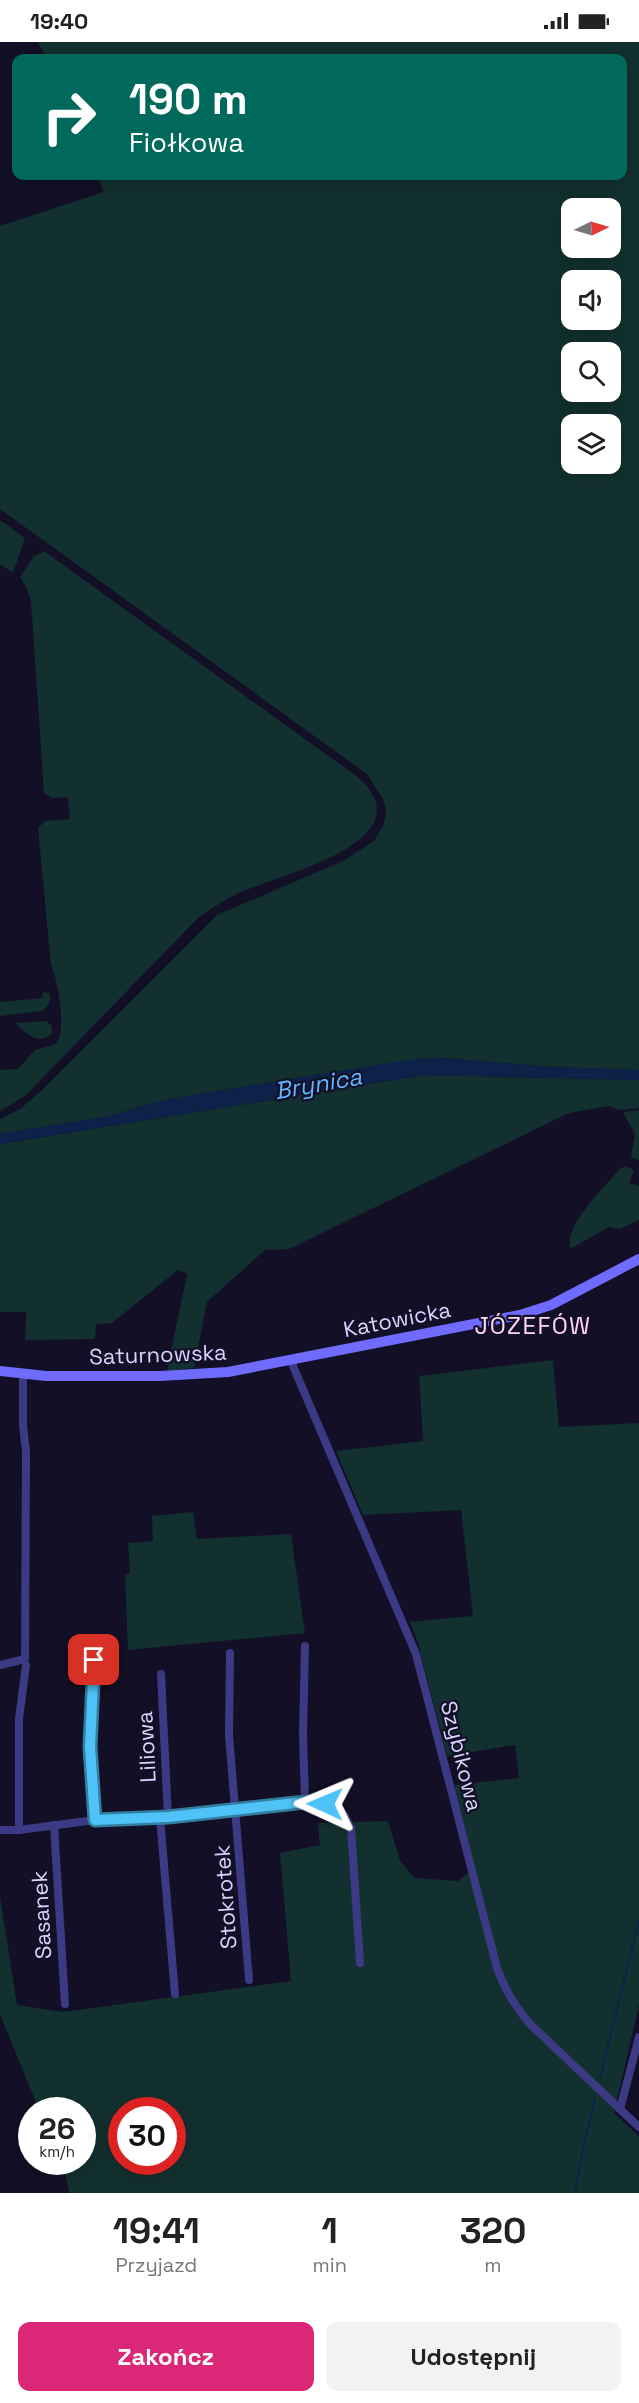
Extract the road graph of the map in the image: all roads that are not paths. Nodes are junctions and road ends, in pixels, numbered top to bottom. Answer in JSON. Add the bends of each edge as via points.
{"nodes":[{"id":1,"x":639,"y":1259,"type":"edge"},
{"id":2,"x":293,"y":1360,"type":"junction"},
{"id":3,"x":0,"y":1371,"type":"edge"},
{"id":4,"x":23,"y":1374,"type":"junction"},
{"id":5,"x":305,"y":1646,"type":"dead end"},
{"id":6,"x":230,"y":1653,"type":"dead end"},
{"id":7,"x":94,"y":1660,"type":"dead end"},
{"id":8,"x":25,"y":1662,"type":"junction"},
{"id":9,"x":0,"y":1665,"type":"edge"},
{"id":10,"x":161,"y":1674,"type":"dead end"},
{"id":11,"x":305,"y":1802,"type":"junction"},
{"id":12,"x":235,"y":1811,"type":"junction"},
{"id":13,"x":164,"y":1818,"type":"junction"},
{"id":14,"x":95,"y":1820,"type":"junction"},
{"id":15,"x":54,"y":1825,"type":"junction"},
{"id":16,"x":0,"y":1830,"type":"edge"},
{"id":17,"x":19,"y":1830,"type":"junction"},
{"id":18,"x":360,"y":1964,"type":"dead end"},
{"id":19,"x":249,"y":1980,"type":"dead end"},
{"id":20,"x":175,"y":1994,"type":"dead end"},
{"id":21,"x":65,"y":2004,"type":"dead end"},
{"id":22,"x":639,"y":2037,"type":"edge"},
{"id":23,"x":620,"y":2109,"type":"junction"},
{"id":24,"x":639,"y":2127,"type":"edge"}],
"edges":[{"from":1,"to":2,"type":"street","name":"Katowicka","via":[[551,1305],[520,1315]]},
{"from":2,"to":4,"type":"street","name":"Saturnowska","via":[[228,1372],[175,1376]]},
{"from":2,"to":23,"type":"street","name":"Szybikowa","via":[[416,1654],[505,1990],[531,2025]]},
{"from":3,"to":4,"type":"street","name":"Saturnowska"},
{"from":4,"to":8,"type":"street"},
{"from":5,"to":11,"type":"street"},
{"from":6,"to":12,"type":"street","name":"Stokrotek","via":[[229,1735]]},
{"from":7,"to":14,"type":"street","via":[[90,1747]]},
{"from":8,"to":9,"type":"street"},
{"from":8,"to":17,"type":"street","via":[[19,1719]]},
{"from":10,"to":13,"type":"street","name":"Liliowa"},
{"from":11,"to":12,"type":"street"},
{"from":11,"to":18,"type":"street","via":[[336,1806],[351,1828]]},
{"from":12,"to":13,"type":"street"},
{"from":12,"to":19,"type":"street","name":"Stokrotek"},
{"from":13,"to":14,"type":"street"},
{"from":13,"to":20,"type":"street","name":"Liliowa"},
{"from":14,"to":15,"type":"street"},
{"from":15,"to":17,"type":"street"},
{"from":15,"to":21,"type":"street","name":"Sasanek"},
{"from":16,"to":17,"type":"street"},
{"from":22,"to":23,"type":"street"},
{"from":23,"to":24,"type":"street","name":"Szybikowa"}]}
